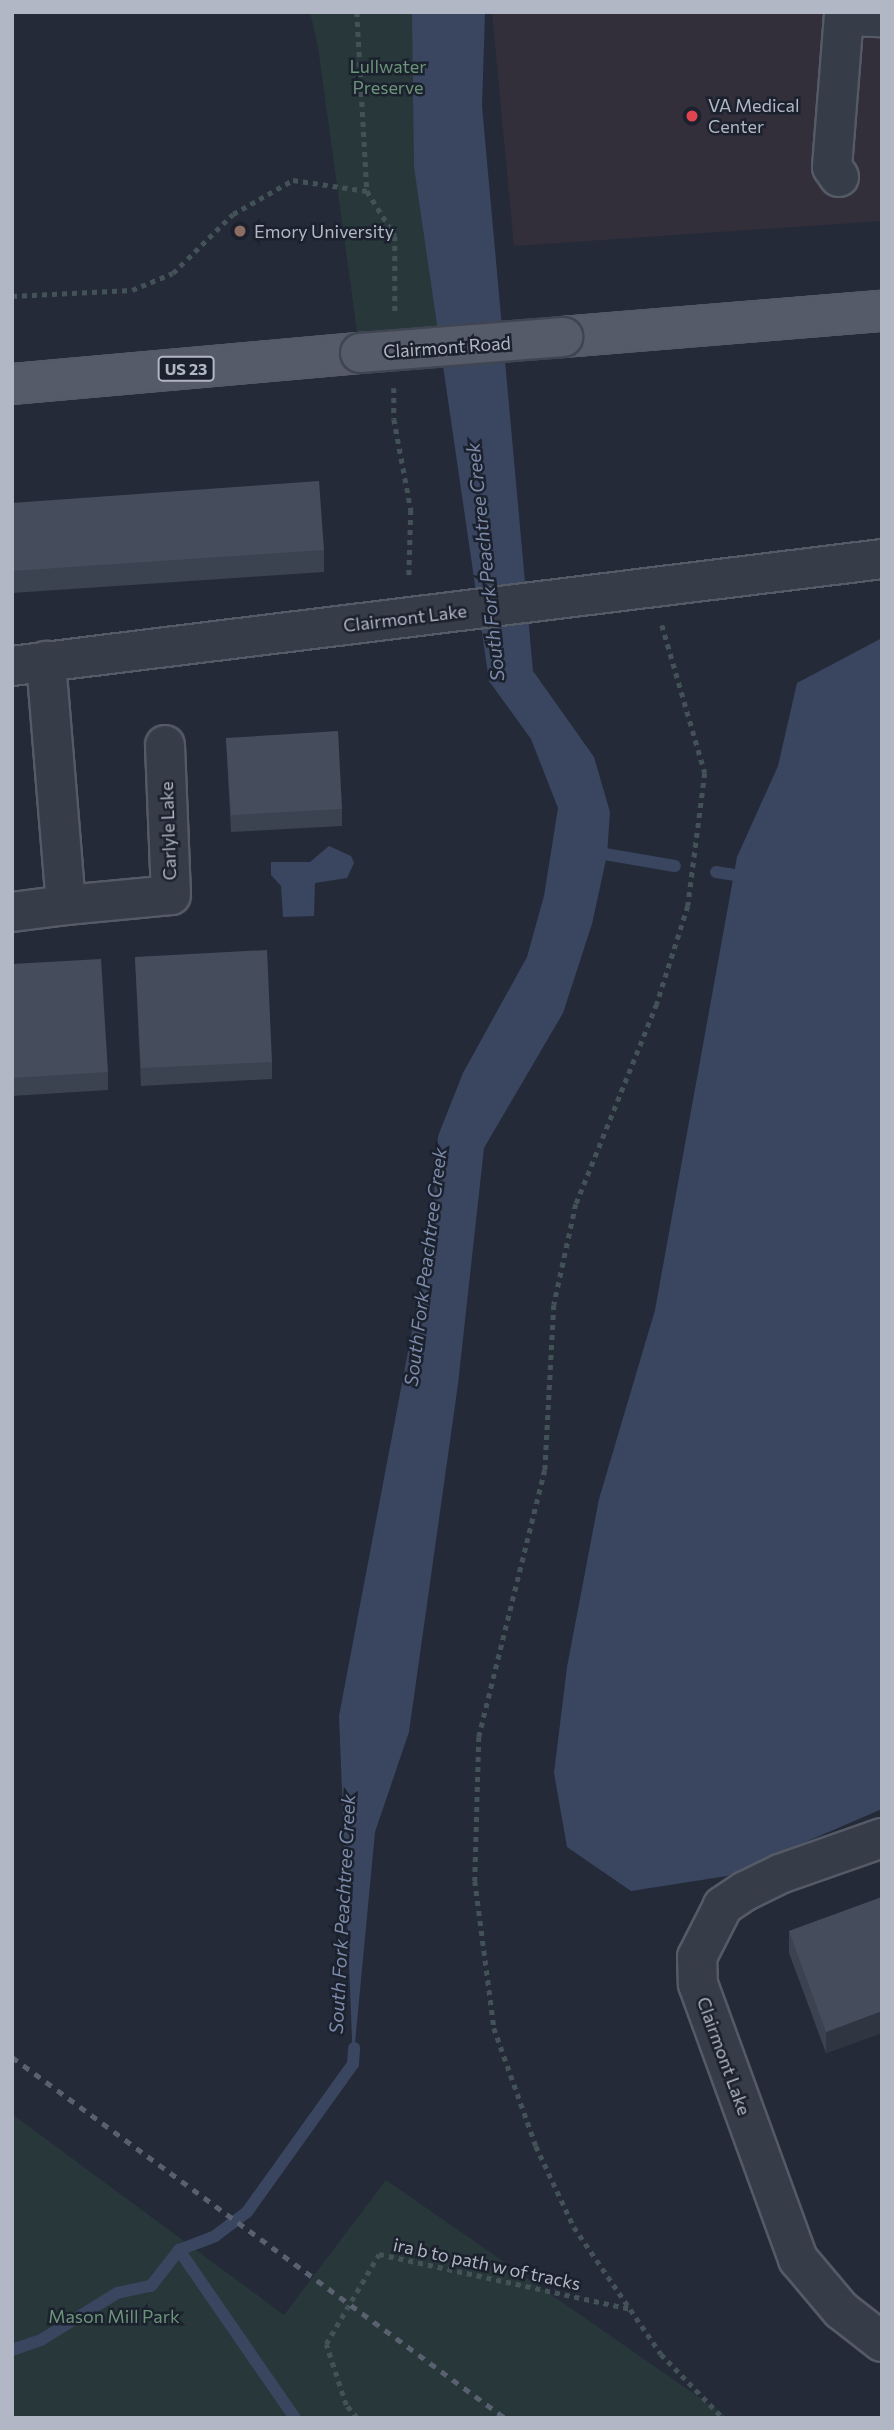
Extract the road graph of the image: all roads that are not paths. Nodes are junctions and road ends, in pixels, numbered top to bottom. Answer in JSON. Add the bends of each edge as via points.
{"nodes":[{"id":1,"x":882,"y":17,"type":"edge"},
{"id":2,"x":839,"y":177,"type":"dead end"},
{"id":3,"x":874,"y":309,"type":"edge"},
{"id":4,"x":12,"y":384,"type":"edge"},
{"id":5,"x":882,"y":559,"type":"edge"},
{"id":6,"x":29,"y":664,"type":"edge"},
{"id":7,"x":165,"y":745,"type":"dead end"},
{"id":8,"x":65,"y":905,"type":"junction"},
{"id":9,"x":12,"y":912,"type":"edge"},
{"id":10,"x":882,"y":1838,"type":"edge"},
{"id":11,"x":882,"y":2342,"type":"edge"}],
"edges":[{"from":1,"to":2,"type":"street","via":[[844,16],[832,167]]},
{"from":3,"to":4,"type":"main road","name":"Clairmont Road","number":"US 23","bridge":true},
{"from":5,"to":6,"type":"street","name":"Clairmont Lake"},
{"from":6,"to":8,"type":"street"},
{"from":7,"to":8,"type":"street","name":"Carlyle Lake","via":[[171,895]]},
{"from":8,"to":9,"type":"street","name":"Carlyle Lake"},
{"from":10,"to":11,"type":"street","name":"Clairmont Lake","via":[[779,1874],[745,1891],[723,1906],[697,1957],[698,1984],[798,2259],[841,2310]]}]}
